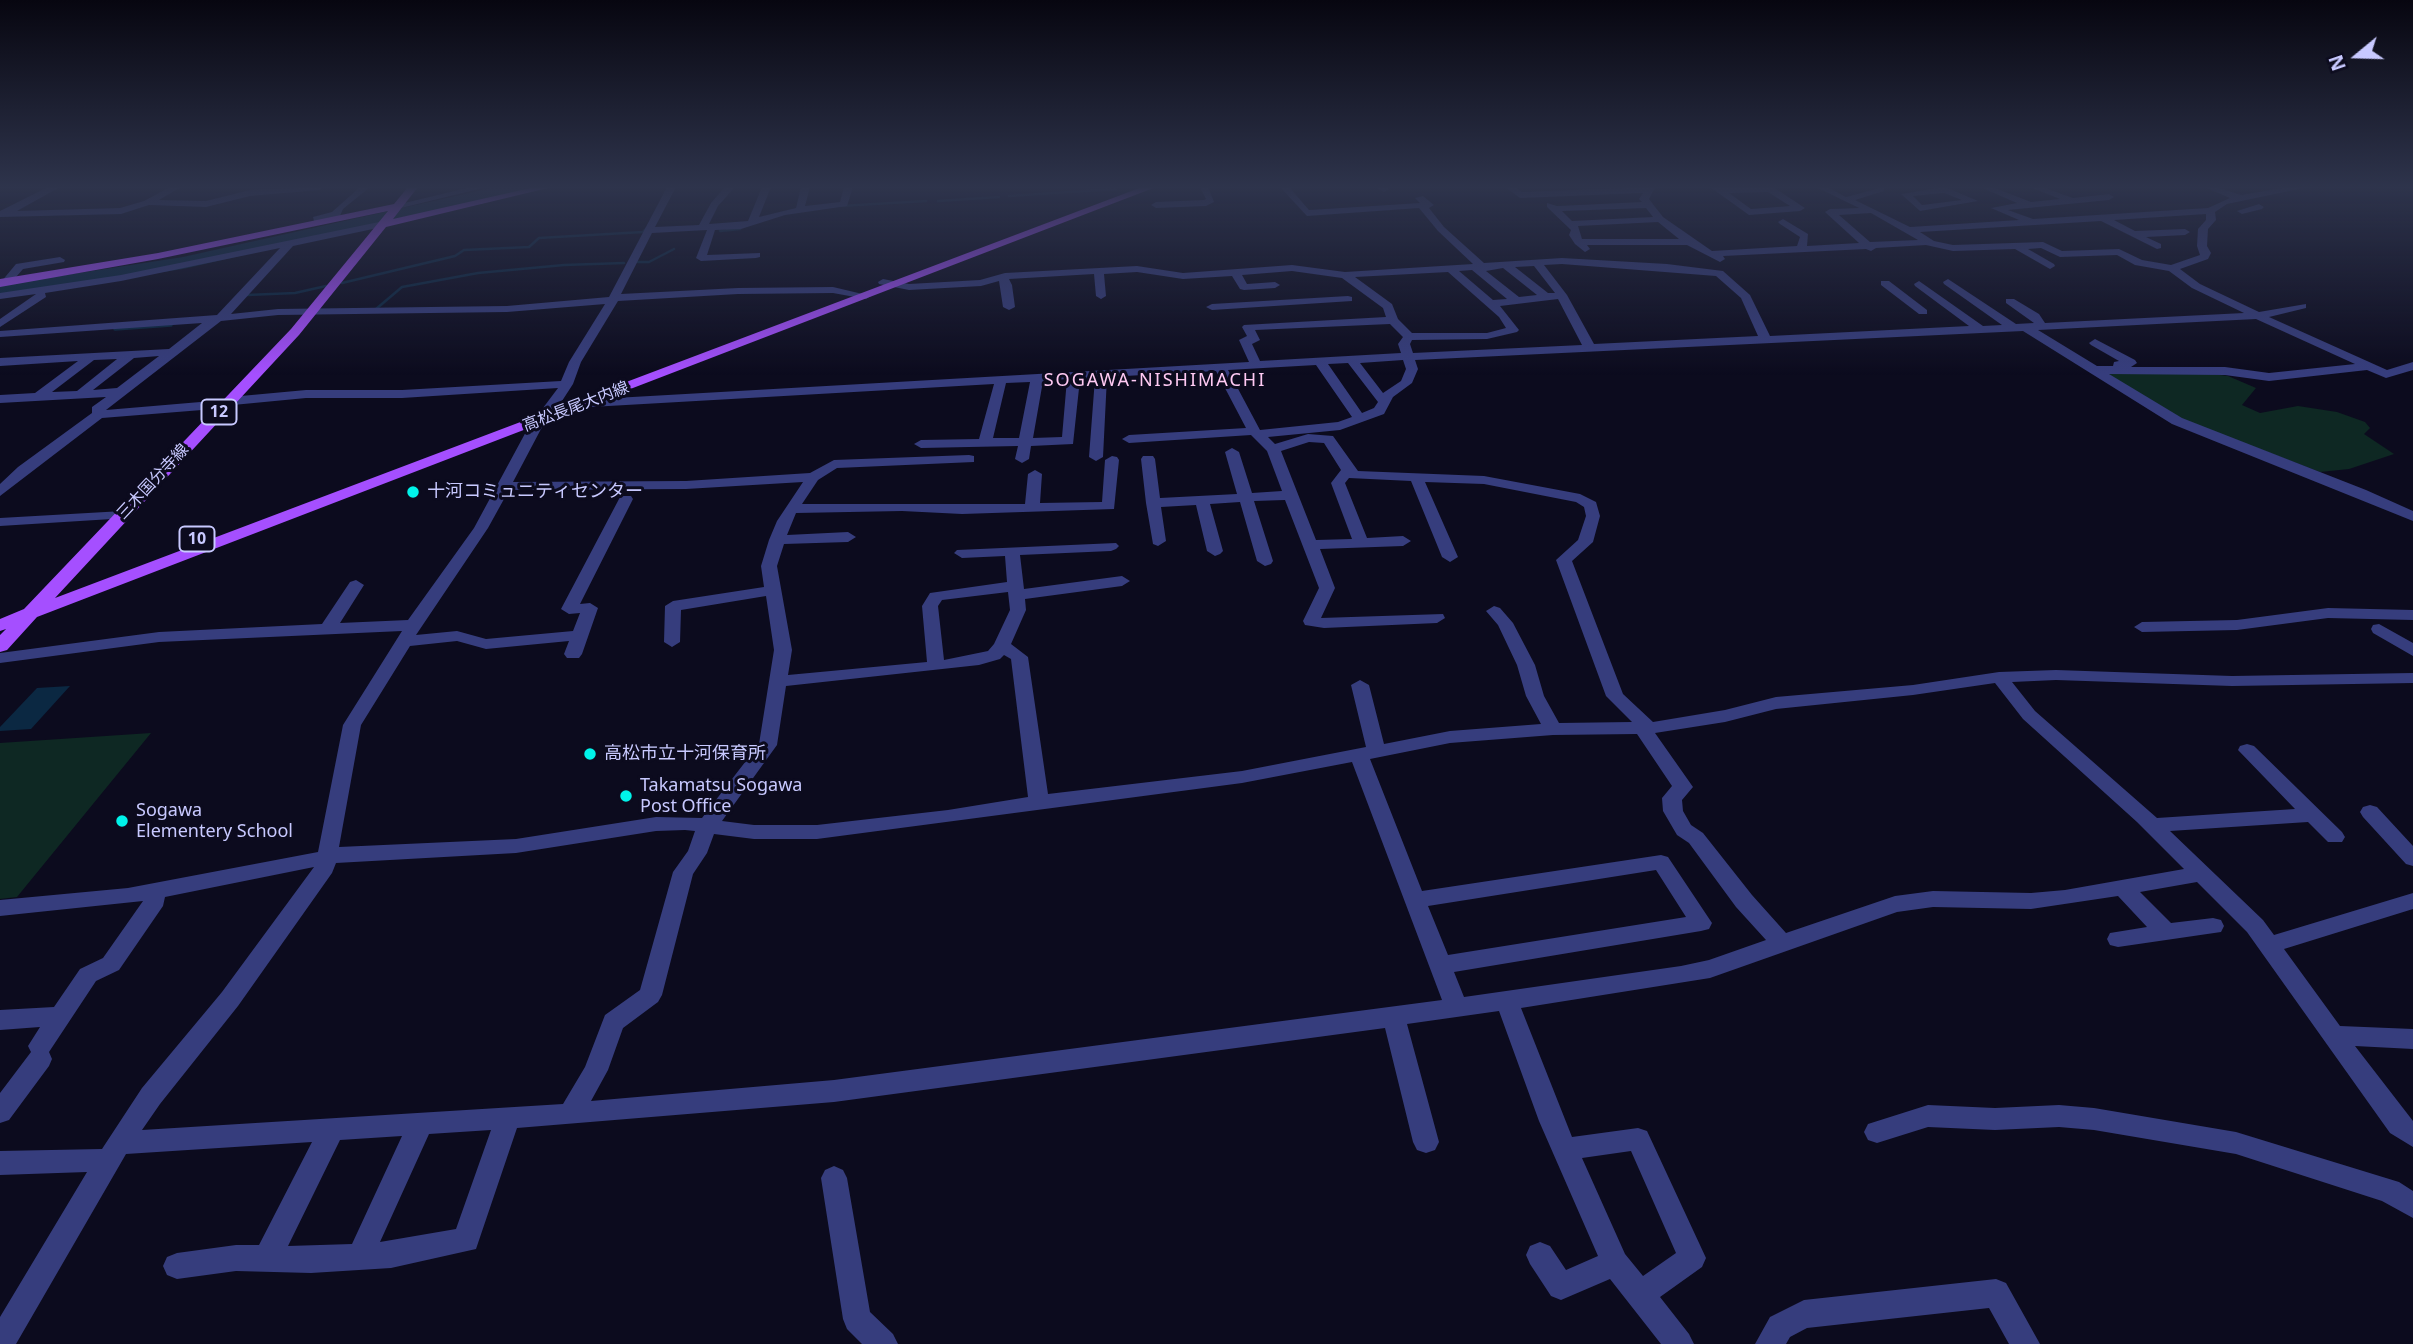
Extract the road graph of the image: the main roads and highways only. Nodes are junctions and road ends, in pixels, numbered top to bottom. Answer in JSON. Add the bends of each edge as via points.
{"nodes":[{"id":1,"x":188,"y":250,"type":"edge"},
{"id":2,"x":363,"y":250,"type":"edge"},
{"id":3,"x":975,"y":250,"type":"edge"},
{"id":4,"x":980,"y":250,"type":"edge"},
{"id":5,"x":3,"y":283,"type":"edge"},
{"id":6,"x":889,"y":283,"type":"junction"},
{"id":7,"x":861,"y":294,"type":"junction"},
{"id":8,"x":50,"y":595,"type":"junction"},
{"id":9,"x":33,"y":612,"type":"junction"},
{"id":10,"x":0,"y":613,"type":"edge"},
{"id":11,"x":0,"y":625,"type":"edge"},
{"id":12,"x":0,"y":646,"type":"edge"}],
"edges":[{"from":1,"to":5,"type":"main road"},
{"from":2,"to":8,"type":"main road","name":"三木国分寺線","number":"12","via":[[313,311]]},
{"from":3,"to":6,"type":"main road","name":"高松長尾大内線","number":"10"},
{"from":4,"to":6,"type":"main road","name":"高松長尾大内線","number":"10"},
{"from":6,"to":7,"type":"main road","name":"高松長尾大内線","number":"10"},
{"from":7,"to":8,"type":"main road","name":"高松長尾大内線","number":"10"},
{"from":7,"to":9,"type":"main road","name":"高松長尾大内線","number":"10"},
{"from":8,"to":9,"type":"main road","name":"三木国分寺線","number":"12"},
{"from":8,"to":10,"type":"main road","name":"高松長尾大内線","number":"10"},
{"from":9,"to":11,"type":"main road","name":"高松長尾大内線","number":"10"},
{"from":9,"to":12,"type":"main road","name":"三木国分寺線","number":"12"}]}
